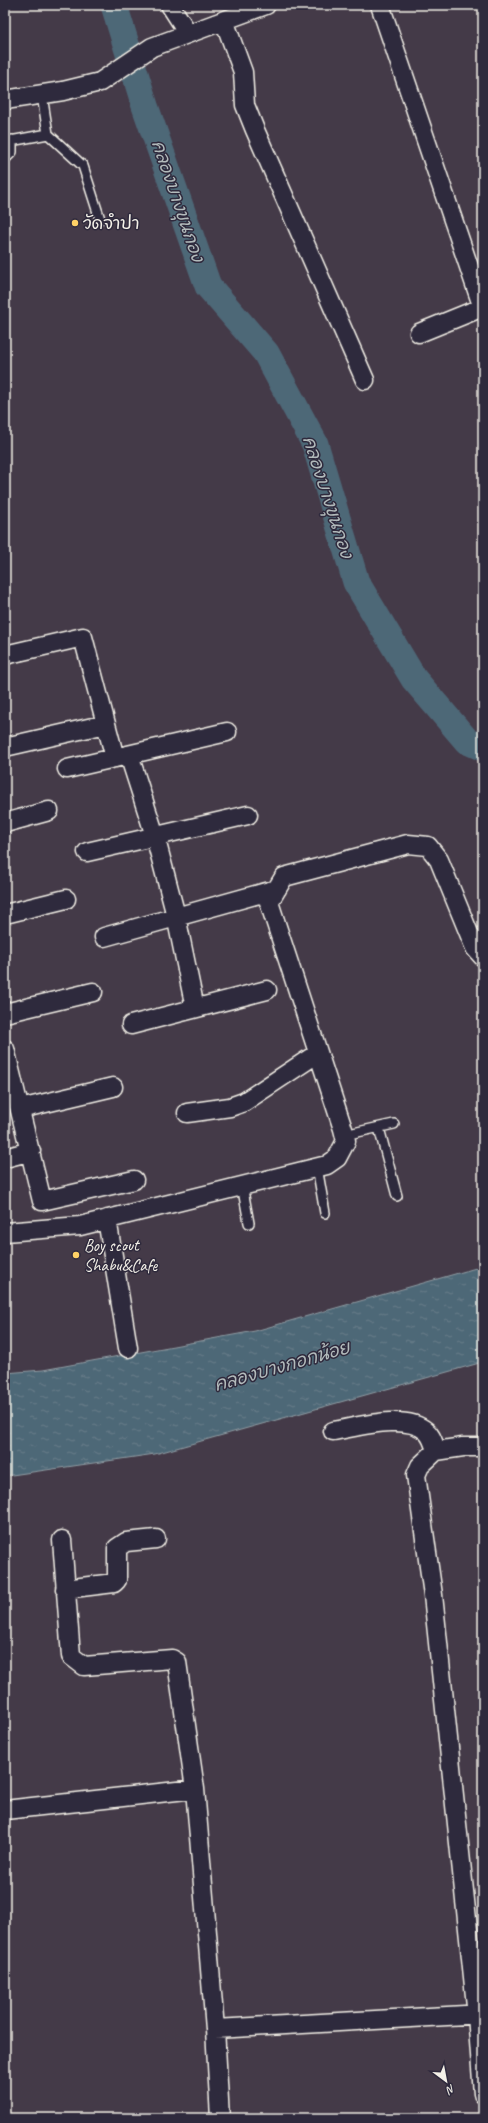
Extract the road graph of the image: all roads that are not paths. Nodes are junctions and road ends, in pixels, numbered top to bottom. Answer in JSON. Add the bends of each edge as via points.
{"nodes":[{"id":1,"x":170,"y":5,"type":"edge"},
{"id":2,"x":266,"y":5,"type":"edge"},
{"id":3,"x":380,"y":5,"type":"edge"},
{"id":4,"x":224,"y":20,"type":"junction"},
{"id":5,"x":188,"y":33,"type":"junction"},
{"id":6,"x":42,"y":95,"type":"junction"},
{"id":7,"x":5,"y":100,"type":"edge"},
{"id":8,"x":48,"y":134,"type":"junction"},
{"id":9,"x":8,"y":141,"type":"edge"},
{"id":10,"x":5,"y":159,"type":"edge"},
{"id":11,"x":100,"y":219,"type":"dead end"},
{"id":12,"x":483,"y":308,"type":"edge"},
{"id":13,"x":419,"y":334,"type":"dead end"},
{"id":14,"x":365,"y":380,"type":"dead end"},
{"id":15,"x":5,"y":655,"type":"edge"},
{"id":16,"x":106,"y":724,"type":"junction"},
{"id":17,"x":228,"y":732,"type":"dead end"},
{"id":18,"x":5,"y":747,"type":"edge"},
{"id":19,"x":122,"y":757,"type":"junction"},
{"id":20,"x":67,"y":769,"type":"dead end"},
{"id":21,"x":49,"y":811,"type":"dead end"},
{"id":22,"x":248,"y":815,"type":"dead end"},
{"id":23,"x":5,"y":823,"type":"edge"},
{"id":24,"x":155,"y":836,"type":"junction"},
{"id":25,"x":87,"y":852,"type":"dead end"},
{"id":26,"x":277,"y":889,"type":"junction"},
{"id":27,"x":66,"y":899,"type":"dead end"},
{"id":28,"x":5,"y":914,"type":"edge"},
{"id":29,"x":176,"y":916,"type":"junction"},
{"id":30,"x":104,"y":937,"type":"dead end"},
{"id":31,"x":483,"y":957,"type":"edge"},
{"id":32,"x":268,"y":990,"type":"dead end"},
{"id":33,"x":93,"y":992,"type":"dead end"},
{"id":34,"x":195,"y":1008,"type":"junction"},
{"id":35,"x":5,"y":1013,"type":"edge"},
{"id":36,"x":131,"y":1025,"type":"dead end"},
{"id":37,"x":318,"y":1053,"type":"junction"},
{"id":38,"x":6,"y":1055,"type":"edge"},
{"id":39,"x":113,"y":1087,"type":"dead end"},
{"id":40,"x":20,"y":1109,"type":"junction"},
{"id":41,"x":188,"y":1113,"type":"dead end"},
{"id":42,"x":394,"y":1124,"type":"dead end"},
{"id":43,"x":380,"y":1128,"type":"junction"},
{"id":44,"x":344,"y":1135,"type":"junction"},
{"id":45,"x":31,"y":1151,"type":"junction"},
{"id":46,"x":5,"y":1158,"type":"edge"},
{"id":47,"x":317,"y":1167,"type":"junction"},
{"id":48,"x":134,"y":1180,"type":"dead end"},
{"id":49,"x":242,"y":1185,"type":"junction"},
{"id":50,"x":397,"y":1196,"type":"dead end"},
{"id":51,"x":325,"y":1213,"type":"dead end"},
{"id":52,"x":107,"y":1219,"type":"junction"},
{"id":53,"x":249,"y":1223,"type":"dead end"},
{"id":54,"x":5,"y":1232,"type":"edge"},
{"id":55,"x":128,"y":1348,"type":"dead end"},
{"id":56,"x":333,"y":1431,"type":"dead end"},
{"id":57,"x":483,"y":1447,"type":"edge"},
{"id":58,"x":436,"y":1451,"type":"junction"},
{"id":59,"x":156,"y":1539,"type":"dead end"},
{"id":60,"x":62,"y":1540,"type":"dead end"},
{"id":61,"x":65,"y":1589,"type":"junction"},
{"id":62,"x":195,"y":1789,"type":"junction"},
{"id":63,"x":5,"y":1810,"type":"edge"},
{"id":64,"x":480,"y":2015,"type":"edge"},
{"id":65,"x":215,"y":2029,"type":"junction"},
{"id":66,"x":483,"y":2094,"type":"edge"},
{"id":67,"x":220,"y":2118,"type":"edge"}],
"edges":[{"from":1,"to":5,"type":"street"},
{"from":2,"to":4,"type":"street"},
{"from":3,"to":12,"type":"street"},
{"from":4,"to":5,"type":"street"},
{"from":4,"to":14,"type":"street","via":[[242,72],[245,105]]},
{"from":5,"to":6,"type":"street","via":[[152,47],[100,82]]},
{"from":6,"to":7,"type":"street"},
{"from":6,"to":8,"type":"lane"},
{"from":8,"to":9,"type":"lane"},
{"from":8,"to":11,"type":"lane","via":[[83,166]]},
{"from":9,"to":10,"type":"lane","via":[[12,152]]},
{"from":12,"to":13,"type":"street"},
{"from":15,"to":16,"type":"street","via":[[83,637]]},
{"from":16,"to":18,"type":"street"},
{"from":16,"to":19,"type":"street"},
{"from":17,"to":19,"type":"street"},
{"from":19,"to":20,"type":"street"},
{"from":19,"to":24,"type":"street"},
{"from":21,"to":23,"type":"street"},
{"from":22,"to":24,"type":"street"},
{"from":24,"to":25,"type":"street"},
{"from":24,"to":29,"type":"street"},
{"from":26,"to":29,"type":"street"},
{"from":26,"to":31,"type":"street","via":[[284,877],[408,844],[428,846],[439,860],[475,948]]},
{"from":26,"to":37,"type":"street","via":[[269,902]]},
{"from":27,"to":28,"type":"street"},
{"from":29,"to":30,"type":"street"},
{"from":29,"to":34,"type":"street"},
{"from":32,"to":34,"type":"street"},
{"from":33,"to":35,"type":"street"},
{"from":34,"to":36,"type":"street"},
{"from":37,"to":41,"type":"street","via":[[244,1102],[230,1107]]},
{"from":37,"to":44,"type":"street"},
{"from":38,"to":40,"type":"street"},
{"from":39,"to":40,"type":"street"},
{"from":40,"to":45,"type":"street"},
{"from":42,"to":43,"type":"lane"},
{"from":43,"to":44,"type":"lane"},
{"from":43,"to":50,"type":"lane"},
{"from":44,"to":47,"type":"street","via":[[346,1142],[337,1158],[327,1165]]},
{"from":45,"to":46,"type":"street"},
{"from":45,"to":48,"type":"street","via":[[42,1201]]},
{"from":47,"to":49,"type":"street"},
{"from":47,"to":51,"type":"lane"},
{"from":49,"to":52,"type":"street"},
{"from":49,"to":53,"type":"lane"},
{"from":52,"to":54,"type":"street","via":[[80,1226]]},
{"from":52,"to":55,"type":"street"},
{"from":56,"to":58,"type":"street","via":[[396,1421],[425,1430]]},
{"from":57,"to":58,"type":"street"},
{"from":58,"to":64,"type":"street","via":[[417,1470],[417,1482],[433,1595]]},
{"from":59,"to":61,"type":"street","via":[[126,1542],[117,1548],[117,1580],[114,1583]]},
{"from":60,"to":61,"type":"street"},
{"from":61,"to":62,"type":"street","via":[[70,1653],[81,1665],[172,1659],[177,1662]]},
{"from":62,"to":63,"type":"street"},
{"from":62,"to":65,"type":"street"},
{"from":64,"to":65,"type":"street"},
{"from":64,"to":66,"type":"street"},
{"from":65,"to":67,"type":"street"}]}
